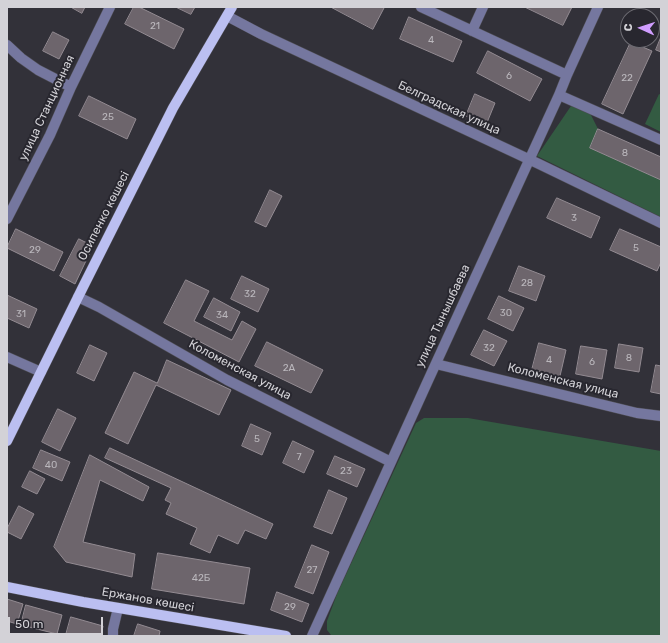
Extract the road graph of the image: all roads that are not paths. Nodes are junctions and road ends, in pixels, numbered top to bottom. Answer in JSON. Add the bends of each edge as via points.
{"nodes":[{"id":1,"x":110,"y":7,"type":"edge"},
{"id":2,"x":232,"y":7,"type":"edge"},
{"id":3,"x":420,"y":7,"type":"edge"},
{"id":4,"x":483,"y":7,"type":"edge"},
{"id":5,"x":598,"y":7,"type":"edge"},
{"id":6,"x":227,"y":16,"type":"junction"},
{"id":7,"x":472,"y":31,"type":"junction"},
{"id":8,"x":7,"y":45,"type":"edge"},
{"id":9,"x":567,"y":75,"type":"junction"},
{"id":10,"x":71,"y":86,"type":"junction"},
{"id":11,"x":559,"y":95,"type":"junction"},
{"id":12,"x":661,"y":140,"type":"edge"},
{"id":13,"x":529,"y":159,"type":"junction"},
{"id":14,"x":7,"y":219,"type":"edge"},
{"id":15,"x":661,"y":223,"type":"edge"},
{"id":16,"x":78,"y":297,"type":"junction"},
{"id":17,"x":7,"y":357,"type":"edge"},
{"id":18,"x":436,"y":364,"type":"junction"},
{"id":19,"x":41,"y":372,"type":"junction"},
{"id":20,"x":661,"y":416,"type":"edge"},
{"id":21,"x":7,"y":441,"type":"edge"},
{"id":22,"x":391,"y":462,"type":"junction"},
{"id":23,"x":7,"y":587,"type":"edge"},
{"id":24,"x":118,"y":608,"type":"junction"},
{"id":25,"x":113,"y":636,"type":"edge"},
{"id":26,"x":286,"y":636,"type":"edge"},
{"id":27,"x":312,"y":636,"type":"edge"}],
"edges":[{"from":1,"to":10,"type":"street","name":"улица Станционная"},
{"from":2,"to":6,"type":"main road","name":"Осипенко көшесі"},
{"from":3,"to":7,"type":"street"},
{"from":4,"to":7,"type":"street"},
{"from":5,"to":9,"type":"street","name":"улица Тынышбаева"},
{"from":6,"to":13,"type":"street","name":"Белградская улица"},
{"from":6,"to":16,"type":"main road","name":"Осипенко көшесі","via":[[173,108]]},
{"from":7,"to":9,"type":"street"},
{"from":8,"to":10,"type":"street","via":[[38,70]]},
{"from":9,"to":11,"type":"street","name":"улица Тынышбаева"},
{"from":10,"to":14,"type":"street","name":"улица Станционная","via":[[50,135]]},
{"from":11,"to":12,"type":"street"},
{"from":11,"to":13,"type":"street","name":"улица Тынышбаева"},
{"from":13,"to":15,"type":"street","name":"Белградская улица"},
{"from":13,"to":18,"type":"street","name":"улица Тынышбаева"},
{"from":16,"to":19,"type":"main road","name":"Осипенко көшесі"},
{"from":16,"to":22,"type":"street","name":"Коломенская улица","via":[[227,380]]},
{"from":17,"to":19,"type":"street"},
{"from":18,"to":20,"type":"street","name":"Коломенская улица","via":[[629,411]]},
{"from":18,"to":22,"type":"street","name":"улица Тынышбаева"},
{"from":19,"to":21,"type":"main road","name":"Осипенко көшесі"},
{"from":22,"to":27,"type":"street","name":"улица Тынышбаева"},
{"from":23,"to":24,"type":"main road","name":"Ержанов көшесі"},
{"from":24,"to":25,"type":"street"},
{"from":24,"to":26,"type":"main road","name":"Ержанов көшесі"}]}
